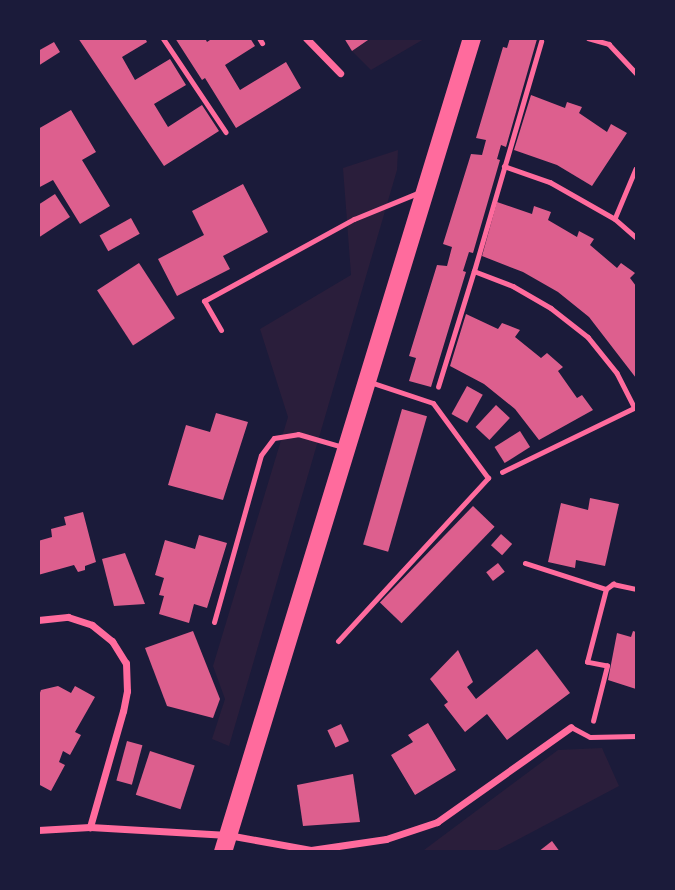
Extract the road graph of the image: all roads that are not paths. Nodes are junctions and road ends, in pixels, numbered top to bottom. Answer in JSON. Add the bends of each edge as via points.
{"nodes":[{"id":1,"x":306,"y":38,"type":"edge"},
{"id":2,"x":472,"y":38,"type":"edge"},
{"id":3,"x":340,"y":73,"type":"dead end"},
{"id":4,"x":426,"y":189,"type":"junction"},
{"id":5,"x":221,"y":330,"type":"dead end"},
{"id":6,"x":367,"y":381,"type":"junction"},
{"id":7,"x":346,"y":449,"type":"junction"},
{"id":8,"x":38,"y":620,"type":"edge"},
{"id":9,"x":214,"y":622,"type":"dead end"},
{"id":10,"x":338,"y":641,"type":"dead end"},
{"id":11,"x":571,"y":727,"type":"joint"},
{"id":12,"x":636,"y":736,"type":"edge"},
{"id":13,"x":90,"y":827,"type":"junction"},
{"id":14,"x":38,"y":830,"type":"edge"},
{"id":15,"x":225,"y":843,"type":"edge"}],
"edges":[{"from":1,"to":3,"type":"street"},
{"from":2,"to":4,"type":"main road"},
{"from":4,"to":5,"type":"lane","via":[[354,219],[205,300]]},
{"from":4,"to":6,"type":"main road"},
{"from":6,"to":7,"type":"main road"},
{"from":6,"to":10,"type":"lane","via":[[433,403],[488,478]]},
{"from":7,"to":9,"type":"lane","via":[[298,434],[274,438],[261,455]]},
{"from":7,"to":15,"type":"main road"},
{"from":8,"to":13,"type":"street","via":[[68,617],[92,625],[112,641],[125,663],[123,711]]},
{"from":11,"to":12,"type":"lane","via":[[590,737]]},
{"from":11,"to":15,"type":"street","via":[[424,829],[311,850],[253,837]]},
{"from":13,"to":14,"type":"street"},
{"from":13,"to":15,"type":"street"}]}
